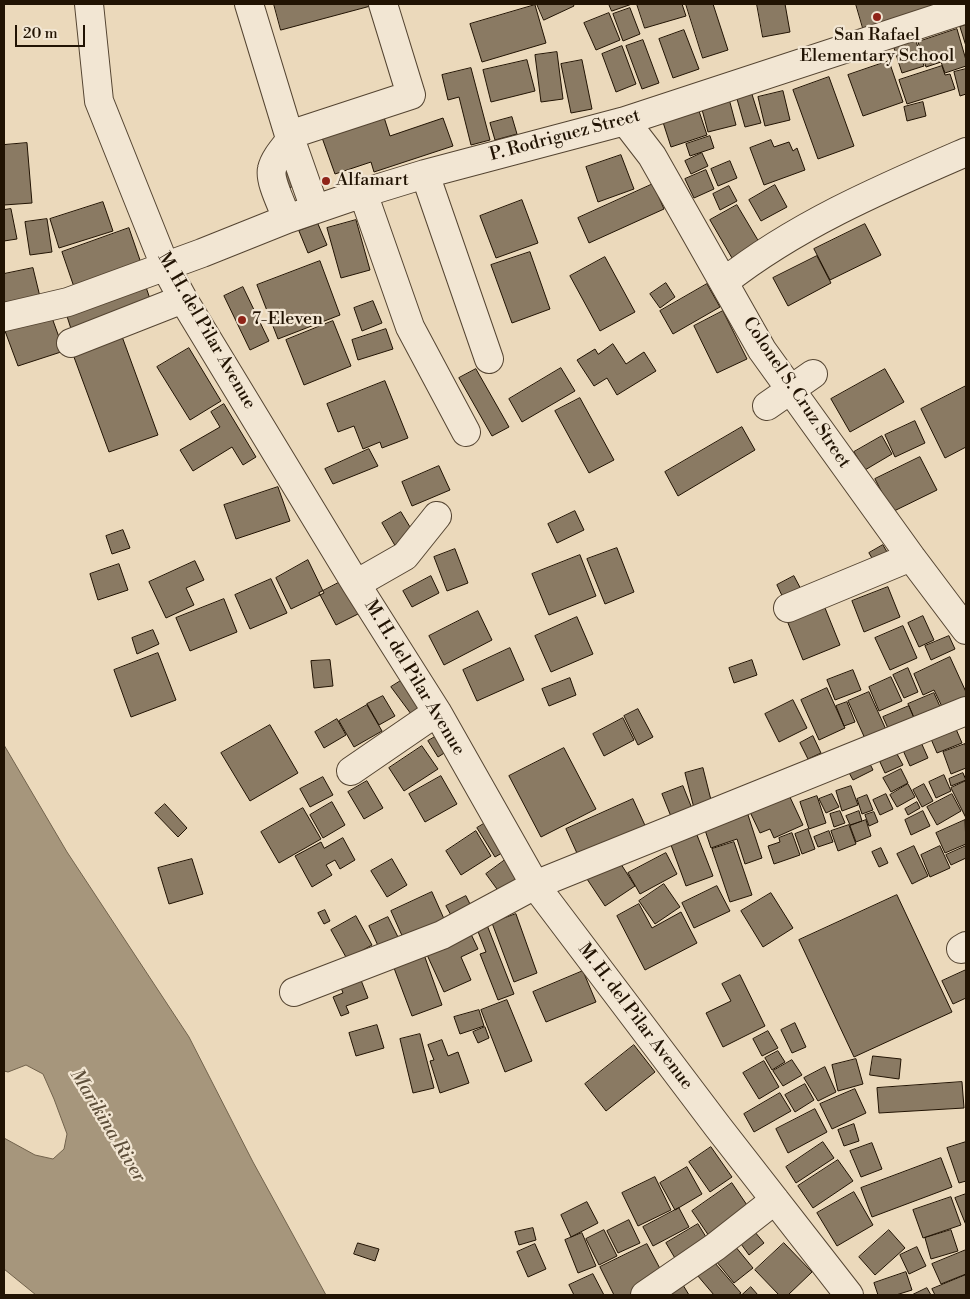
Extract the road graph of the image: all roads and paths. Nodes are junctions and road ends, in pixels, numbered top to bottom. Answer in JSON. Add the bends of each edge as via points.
{"nodes":[{"id":1,"x":89,"y":4,"type":"edge"},
{"id":2,"x":249,"y":4,"type":"edge"},
{"id":3,"x":384,"y":4,"type":"edge"},
{"id":4,"x":966,"y":9,"type":"edge"},
{"id":5,"x":625,"y":121,"type":"junction"},
{"id":6,"x":290,"y":137,"type":"junction"},
{"id":7,"x":966,"y":152,"type":"edge"},
{"id":8,"x":425,"y":174,"type":"junction"},
{"id":9,"x":363,"y":193,"type":"junction"},
{"id":10,"x":315,"y":209,"type":"junction"},
{"id":11,"x":287,"y":219,"type":"junction"},
{"id":12,"x":165,"y":266,"type":"junction"},
{"id":13,"x":724,"y":282,"type":"junction"},
{"id":14,"x":183,"y":299,"type":"junction"},
{"id":15,"x":4,"y":317,"type":"edge"},
{"id":16,"x":71,"y":344,"type":"dead end"},
{"id":17,"x":489,"y":359,"type":"dead end"},
{"id":18,"x":813,"y":374,"type":"dead end"},
{"id":19,"x":790,"y":390,"type":"junction"},
{"id":20,"x":767,"y":406,"type":"dead end"},
{"id":21,"x":466,"y":432,"type":"dead end"},
{"id":22,"x":437,"y":516,"type":"dead end"},
{"id":23,"x":911,"y":557,"type":"junction"},
{"id":24,"x":356,"y":584,"type":"junction"},
{"id":25,"x":788,"y":608,"type":"dead end"},
{"id":26,"x":966,"y":630,"type":"edge"},
{"id":27,"x":966,"y":711,"type":"edge"},
{"id":28,"x":437,"y":712,"type":"junction"},
{"id":29,"x":351,"y":771,"type":"dead end"},
{"id":30,"x":535,"y":885,"type":"junction"},
{"id":31,"x":294,"y":992,"type":"dead end"},
{"id":32,"x":775,"y":1200,"type":"junction"},
{"id":33,"x":645,"y":1295,"type":"edge"},
{"id":34,"x":849,"y":1295,"type":"edge"}],
"edges":[{"from":1,"to":12,"type":"street","name":"M. H. del Pilar Avenue","via":[[99,101]]},
{"from":2,"to":6,"type":"street"},
{"from":3,"to":6,"type":"street","via":[[411,95]]},
{"from":4,"to":5,"type":"street","name":"P. Rodriguez Street"},
{"from":5,"to":8,"type":"street","name":"P. Rodriguez Street"},
{"from":5,"to":13,"type":"street","name":"Colonel S. Cruz Street","via":[[652,156]]},
{"from":6,"to":10,"type":"street"},
{"from":6,"to":11,"type":"street","via":[[272,170]]},
{"from":7,"to":13,"type":"street","via":[[816,223],[751,260]]},
{"from":8,"to":9,"type":"street","name":"P. Rodriguez Street"},
{"from":8,"to":17,"type":"street"},
{"from":9,"to":10,"type":"street","name":"P. Rodriguez Street"},
{"from":9,"to":21,"type":"street","via":[[410,327]]},
{"from":10,"to":11,"type":"street","name":"P. Rodriguez Street"},
{"from":11,"to":12,"type":"street","name":"P. Rodriguez Street"},
{"from":12,"to":14,"type":"street","name":"M. H. del Pilar Avenue"},
{"from":12,"to":15,"type":"street","name":"P. Rodriguez Street","via":[[68,302]]},
{"from":13,"to":19,"type":"street","name":"Colonel S. Cruz Street","via":[[762,350]]},
{"from":14,"to":16,"type":"street"},
{"from":14,"to":24,"type":"street","name":"M. H. del Pilar Avenue"},
{"from":18,"to":19,"type":"street"},
{"from":19,"to":20,"type":"street"},
{"from":19,"to":23,"type":"street","name":"Colonel S. Cruz Street"},
{"from":22,"to":24,"type":"street","via":[[405,556]]},
{"from":23,"to":25,"type":"street"},
{"from":23,"to":26,"type":"street","name":"Colonel S. Cruz Street"},
{"from":24,"to":28,"type":"street","name":"M. H. del Pilar Avenue"},
{"from":27,"to":30,"type":"street"},
{"from":28,"to":29,"type":"street"},
{"from":28,"to":30,"type":"street","name":"M. H. del Pilar Avenue"},
{"from":30,"to":31,"type":"street","via":[[442,935]]},
{"from":30,"to":32,"type":"street","name":"M. H. del Pilar Avenue"},
{"from":32,"to":33,"type":"street"},
{"from":32,"to":34,"type":"street","name":"M. H. del Pilar Avenue"}]}
